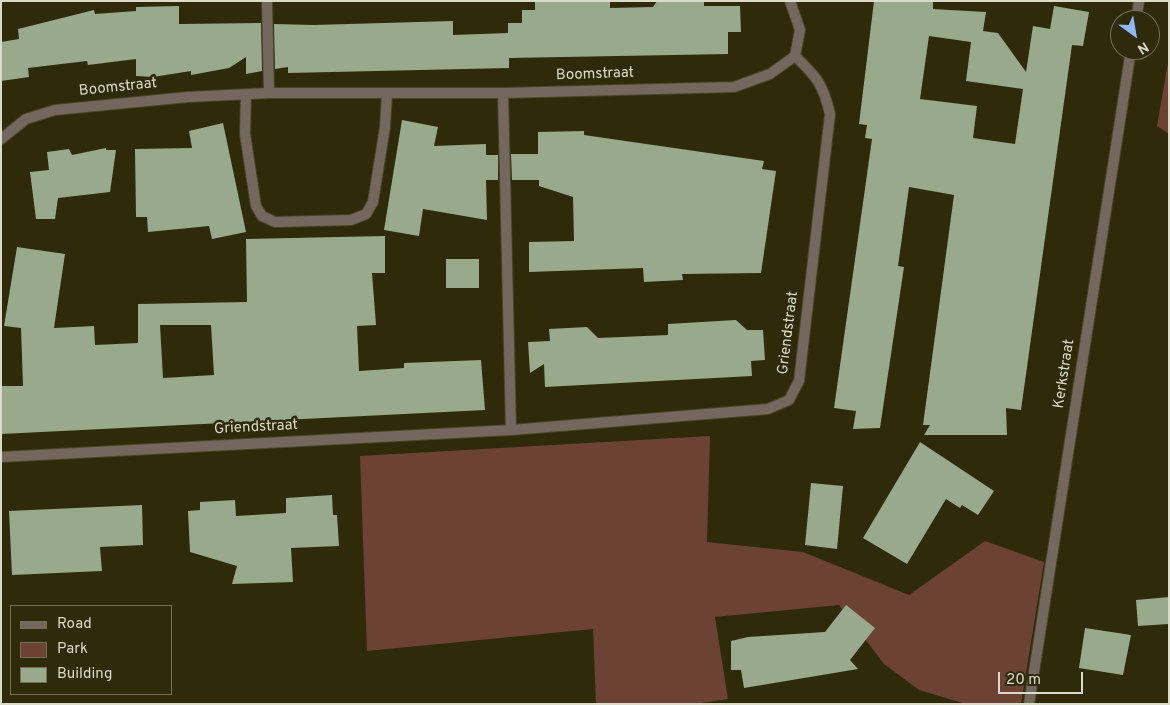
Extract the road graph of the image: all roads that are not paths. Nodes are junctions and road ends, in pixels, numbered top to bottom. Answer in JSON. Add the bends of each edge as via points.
{"nodes":[{"id":1,"x":267,"y":1,"type":"edge"},
{"id":2,"x":790,"y":1,"type":"edge"},
{"id":3,"x":795,"y":56,"type":"junction"},
{"id":4,"x":1129,"y":60,"type":"edge"},
{"id":5,"x":269,"y":93,"type":"junction"},
{"id":6,"x":387,"y":93,"type":"junction"},
{"id":7,"x":503,"y":93,"type":"junction"},
{"id":8,"x":246,"y":94,"type":"junction"},
{"id":9,"x":1,"y":139,"type":"edge"},
{"id":10,"x":511,"y":430,"type":"junction"},
{"id":11,"x":1,"y":456,"type":"edge"},
{"id":12,"x":1029,"y":704,"type":"edge"}],
"edges":[{"from":1,"to":5,"type":"street"},
{"from":2,"to":3,"type":"street","via":[[800,30]]},
{"from":3,"to":7,"type":"street","name":"Boomstraat","via":[[770,74],[734,87]]},
{"from":3,"to":10,"type":"street","name":"Griendstraat","via":[[816,76],[825,93],[830,114],[799,381],[789,400],[768,409]]},
{"from":4,"to":12,"type":"street","name":"Kerkstraat"},
{"from":5,"to":6,"type":"street","name":"Boomstraat"},
{"from":5,"to":8,"type":"street","name":"Boomstraat"},
{"from":6,"to":7,"type":"street","name":"Boomstraat"},
{"from":6,"to":8,"type":"street","via":[[373,202],[366,214],[352,220],[275,222],[262,216],[256,206],[245,134]]},
{"from":7,"to":10,"type":"street"},
{"from":8,"to":9,"type":"street","name":"Boomstraat","via":[[188,96],[55,110],[26,119]]},
{"from":10,"to":11,"type":"street","name":"Griendstraat"}]}
